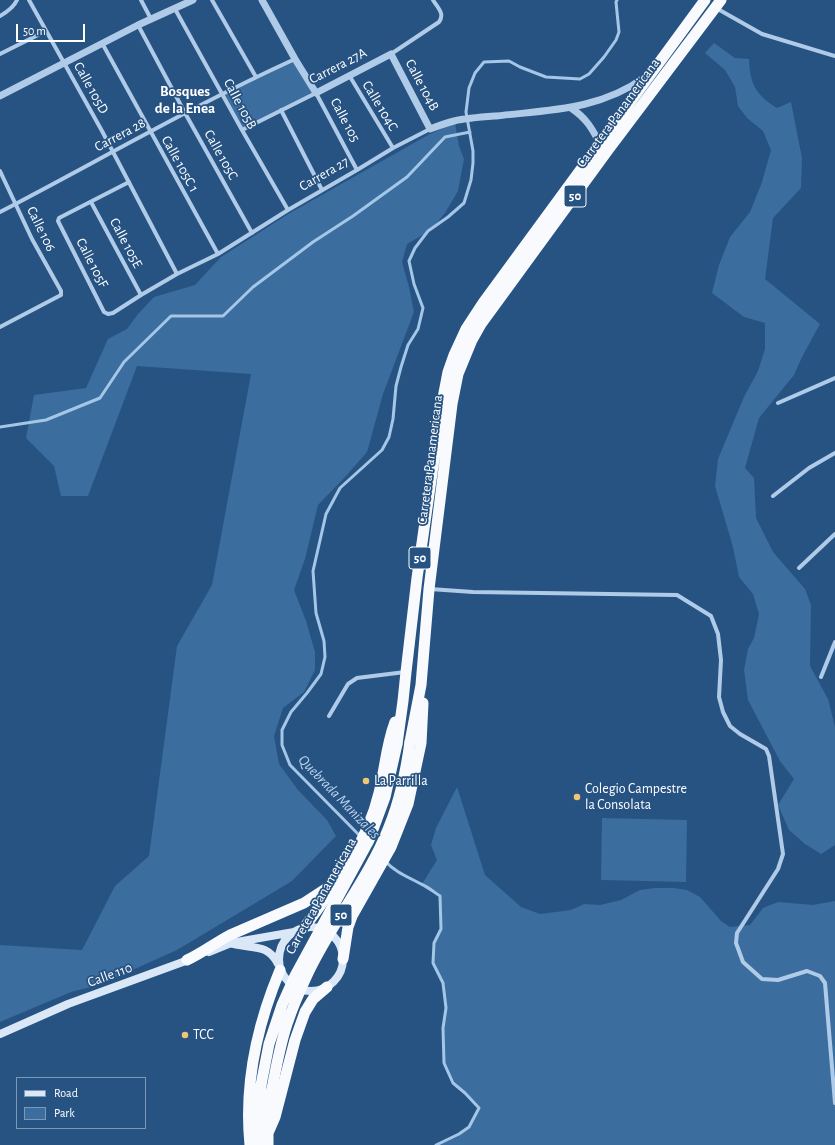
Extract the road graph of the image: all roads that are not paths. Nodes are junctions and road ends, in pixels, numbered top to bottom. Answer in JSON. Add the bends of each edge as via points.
{"nodes":[{"id":1,"x":18,"y":0,"type":"edge"},
{"id":2,"x":29,"y":0,"type":"edge"},
{"id":3,"x":141,"y":0,"type":"edge"},
{"id":4,"x":193,"y":0,"type":"edge"},
{"id":5,"x":212,"y":0,"type":"edge"},
{"id":6,"x":262,"y":0,"type":"edge"},
{"id":7,"x":433,"y":0,"type":"edge"},
{"id":8,"x":705,"y":0,"type":"edge"},
{"id":9,"x":718,"y":4,"type":"edge"},
{"id":10,"x":175,"y":9,"type":"junction"},
{"id":11,"x":0,"y":16,"type":"edge"},
{"id":12,"x":151,"y":19,"type":"junction"},
{"id":13,"x":138,"y":24,"type":"junction"},
{"id":14,"x":46,"y":31,"type":"junction"},
{"id":15,"x":101,"y":43,"type":"junction"},
{"id":16,"x":0,"y":54,"type":"edge"},
{"id":17,"x":391,"y":54,"type":"junction"},
{"id":18,"x":835,"y":56,"type":"edge"},
{"id":19,"x":295,"y":59,"type":"junction"},
{"id":20,"x":64,"y":62,"type":"junction"},
{"id":21,"x":652,"y":72,"type":"junction"},
{"id":22,"x":349,"y":75,"type":"junction"},
{"id":23,"x":256,"y":77,"type":"junction"},
{"id":24,"x":316,"y":93,"type":"junction"},
{"id":25,"x":223,"y":94,"type":"junction"},
{"id":26,"x":0,"y":96,"type":"edge"},
{"id":27,"x":571,"y":108,"type":"junction"},
{"id":28,"x":281,"y":110,"type":"junction"},
{"id":29,"x":185,"y":113,"type":"junction"},
{"id":30,"x":430,"y":128,"type":"junction"},
{"id":31,"x":242,"y":130,"type":"junction"},
{"id":32,"x":150,"y":132,"type":"junction"},
{"id":33,"x":600,"y":144,"type":"junction"},
{"id":34,"x":393,"y":148,"type":"junction"},
{"id":35,"x":113,"y":152,"type":"junction"},
{"id":36,"x":357,"y":170,"type":"junction"},
{"id":37,"x":0,"y":171,"type":"edge"},
{"id":38,"x":129,"y":182,"type":"junction"},
{"id":39,"x":322,"y":190,"type":"junction"},
{"id":40,"x":91,"y":202,"type":"junction"},
{"id":41,"x":16,"y":203,"type":"junction"},
{"id":42,"x":288,"y":210,"type":"junction"},
{"id":43,"x":0,"y":212,"type":"edge"},
{"id":44,"x":252,"y":233,"type":"junction"},
{"id":45,"x":218,"y":254,"type":"junction"},
{"id":46,"x":177,"y":274,"type":"junction"},
{"id":47,"x":141,"y":295,"type":"junction"},
{"id":48,"x":108,"y":314,"type":"joint"},
{"id":49,"x":0,"y":327,"type":"edge"},
{"id":50,"x":835,"y":378,"type":"edge"},
{"id":51,"x":778,"y":403,"type":"dead end"},
{"id":52,"x":835,"y":453,"type":"edge"},
{"id":53,"x":773,"y":496,"type":"dead end"},
{"id":54,"x":835,"y":534,"type":"edge"},
{"id":55,"x":799,"y":568,"type":"dead end"},
{"id":56,"x":429,"y":589,"type":"junction"},
{"id":57,"x":835,"y":642,"type":"edge"},
{"id":58,"x":406,"y":672,"type":"junction"},
{"id":59,"x":821,"y":677,"type":"dead end"},
{"id":60,"x":421,"y":685,"type":"junction"},
{"id":61,"x":403,"y":701,"type":"junction"},
{"id":62,"x":329,"y":716,"type":"dead end"},
{"id":63,"x":336,"y":883,"type":"junction"},
{"id":64,"x":299,"y":930,"type":"junction"},
{"id":65,"x":231,"y":944,"type":"junction"},
{"id":66,"x":343,"y":959,"type":"junction"},
{"id":67,"x":187,"y":960,"type":"junction"},
{"id":68,"x":280,"y":969,"type":"junction"},
{"id":69,"x":327,"y":987,"type":"junction"},
{"id":70,"x":0,"y":1034,"type":"edge"},
{"id":71,"x":267,"y":1087,"type":"junction"},
{"id":72,"x":835,"y":1103,"type":"edge"},
{"id":73,"x":268,"y":1133,"type":"junction"},
{"id":74,"x":250,"y":1145,"type":"edge"},
{"id":75,"x":259,"y":1145,"type":"edge"},
{"id":76,"x":268,"y":1145,"type":"edge"}],
"edges":[{"from":1,"to":11,"type":"street"},
{"from":2,"to":14,"type":"street","name":"Calle 105D"},
{"from":3,"to":12,"type":"street"},
{"from":4,"to":10,"type":"street"},
{"from":5,"to":23,"type":"street"},
{"from":6,"to":19,"type":"street","name":"Calle 105"},
{"from":7,"to":17,"type":"street","name":"Carrera 27A","via":[[442,14],[439,22]]},
{"from":8,"to":21,"type":"highway","name":"Carretera Panamericana","number":"50"},
{"from":9,"to":18,"type":"street","via":[[762,34]]},
{"from":9,"to":56,"type":"highway","name":"Carretera Panamericana","number":"50","via":[[608,150],[472,340],[458,374],[452,404]]},
{"from":10,"to":12,"type":"street"},
{"from":10,"to":25,"type":"street","name":"Calle 105B"},
{"from":12,"to":13,"type":"street"},
{"from":13,"to":15,"type":"street"},
{"from":13,"to":29,"type":"street","name":"Calle 105C"},
{"from":14,"to":16,"type":"street"},
{"from":14,"to":20,"type":"street","name":"Calle 105D"},
{"from":15,"to":20,"type":"street"},
{"from":15,"to":32,"type":"street","name":"Calle 105C 1"},
{"from":17,"to":22,"type":"street","name":"Carrera 27A"},
{"from":17,"to":30,"type":"street","name":"Calle 104B"},
{"from":19,"to":23,"type":"street","name":"Carrera 28"},
{"from":19,"to":24,"type":"street","name":"Calle 105"},
{"from":20,"to":26,"type":"street"},
{"from":20,"to":35,"type":"street","name":"Calle 105D"},
{"from":21,"to":27,"type":"street","name":"Carrera 27","via":[[619,93]]},
{"from":21,"to":33,"type":"highway","name":"Carretera Panamericana","number":"50"},
{"from":22,"to":24,"type":"street","name":"Carrera 27A"},
{"from":22,"to":34,"type":"street","name":"Calle 104C"},
{"from":23,"to":25,"type":"street","name":"Carrera 28"},
{"from":24,"to":28,"type":"street","name":"Carrera 27A"},
{"from":24,"to":36,"type":"street","name":"Calle 105"},
{"from":25,"to":29,"type":"street","name":"Carrera 28"},
{"from":25,"to":31,"type":"street","name":"Calle 105B"},
{"from":27,"to":30,"type":"street","name":"Carrera 27","via":[[454,121]]},
{"from":27,"to":33,"type":"street","via":[[592,127]]},
{"from":28,"to":31,"type":"street","name":"Carrera 27A"},
{"from":28,"to":39,"type":"street"},
{"from":29,"to":32,"type":"street","name":"Carrera 28"},
{"from":29,"to":44,"type":"street","name":"Calle 105C"},
{"from":30,"to":34,"type":"street","name":"Carrera 27"},
{"from":31,"to":42,"type":"street","name":"Calle 105B"},
{"from":32,"to":35,"type":"street","name":"Carrera 28"},
{"from":32,"to":45,"type":"street","name":"Calle 105C 1"},
{"from":33,"to":58,"type":"highway","name":"Carretera Panamericana","number":"50","via":[[483,303],[466,329],[454,355],[442,403]]},
{"from":34,"to":36,"type":"street","name":"Carrera 27"},
{"from":35,"to":38,"type":"street","name":"Calle 105D"},
{"from":35,"to":41,"type":"street","name":"Carrera 28"},
{"from":36,"to":39,"type":"street","name":"Carrera 27"},
{"from":37,"to":41,"type":"street","name":"Calle 106"},
{"from":38,"to":40,"type":"street"},
{"from":38,"to":46,"type":"street","name":"Calle 105D"},
{"from":39,"to":42,"type":"street","name":"Carrera 27"},
{"from":40,"to":47,"type":"street","name":"Calle 105E"},
{"from":40,"to":48,"type":"street","name":"Calle 105F","via":[[59,218],[58,221],[104,312]]},
{"from":41,"to":43,"type":"street","name":"Carrera 28"},
{"from":41,"to":49,"type":"street","name":"Calle 106","via":[[61,295]]},
{"from":42,"to":44,"type":"street","name":"Carrera 27"},
{"from":44,"to":45,"type":"street","name":"Carrera 27"},
{"from":45,"to":46,"type":"street","name":"Carrera 27"},
{"from":46,"to":47,"type":"street","name":"Carrera 27"},
{"from":47,"to":48,"type":"street","name":"Carrera 27"},
{"from":50,"to":51,"type":"street"},
{"from":52,"to":53,"type":"street","via":[[809,468]]},
{"from":54,"to":55,"type":"street"},
{"from":56,"to":60,"type":"highway","name":"Carretera Panamericana","number":"50"},
{"from":56,"to":72,"type":"street","via":[[677,595],[711,616],[718,634],[721,660],[719,697],[723,712],[730,726],[766,749],[769,756],[782,854],[778,869],[737,933],[736,943],[743,962],[762,979],[778,980],[807,971],[820,976],[825,983]]},
{"from":57,"to":59,"type":"street"},
{"from":58,"to":61,"type":"highway","name":"Carretera Panamericana","number":"50"},
{"from":58,"to":62,"type":"street","via":[[357,678],[348,684]]},
{"from":60,"to":66,"type":"highway","via":[[422,732],[408,804],[391,847],[352,916]]},
{"from":60,"to":71,"type":"highway","name":"Carretera Panamericana","number":"50","bridge":true,"via":[[404,781],[389,828],[321,948],[296,998]]},
{"from":61,"to":63,"type":"highway","via":[[389,739],[379,794],[370,820],[364,836]]},
{"from":61,"to":71,"type":"highway","name":"Carretera Panamericana","number":"50","bridge":true,"via":[[397,744],[385,797],[369,840],[295,976],[282,1005],[269,1044]]},
{"from":63,"to":64,"type":"highway"},
{"from":63,"to":67,"type":"highway","via":[[304,903],[230,935]]},
{"from":64,"to":65,"type":"main road","name":"Calle 110"},
{"from":64,"to":66,"type":"main road","via":[[313,927],[331,934],[337,941]]},
{"from":64,"to":68,"type":"main road","via":[[289,936],[281,947],[278,961]]},
{"from":65,"to":67,"type":"main road","name":"Calle 110"},
{"from":65,"to":68,"type":"main road","via":[[266,950],[276,960]]},
{"from":66,"to":69,"type":"main road","via":[[334,982]]},
{"from":67,"to":70,"type":"main road","name":"Calle 110","via":[[68,1004]]},
{"from":68,"to":69,"type":"main road","via":[[289,983],[303,991]]},
{"from":68,"to":74,"type":"highway","via":[[266,1005],[252,1064],[248,1106]]},
{"from":69,"to":73,"type":"highway","via":[[313,999],[305,1012],[275,1117]]},
{"from":71,"to":73,"type":"highway","name":"Carretera Panamericana","number":"50"},
{"from":71,"to":75,"type":"highway","name":"Carretera Panamericana","number":"50","via":[[259,1107]]},
{"from":73,"to":76,"type":"highway","name":"Carretera Panamericana","number":"50"}]}
